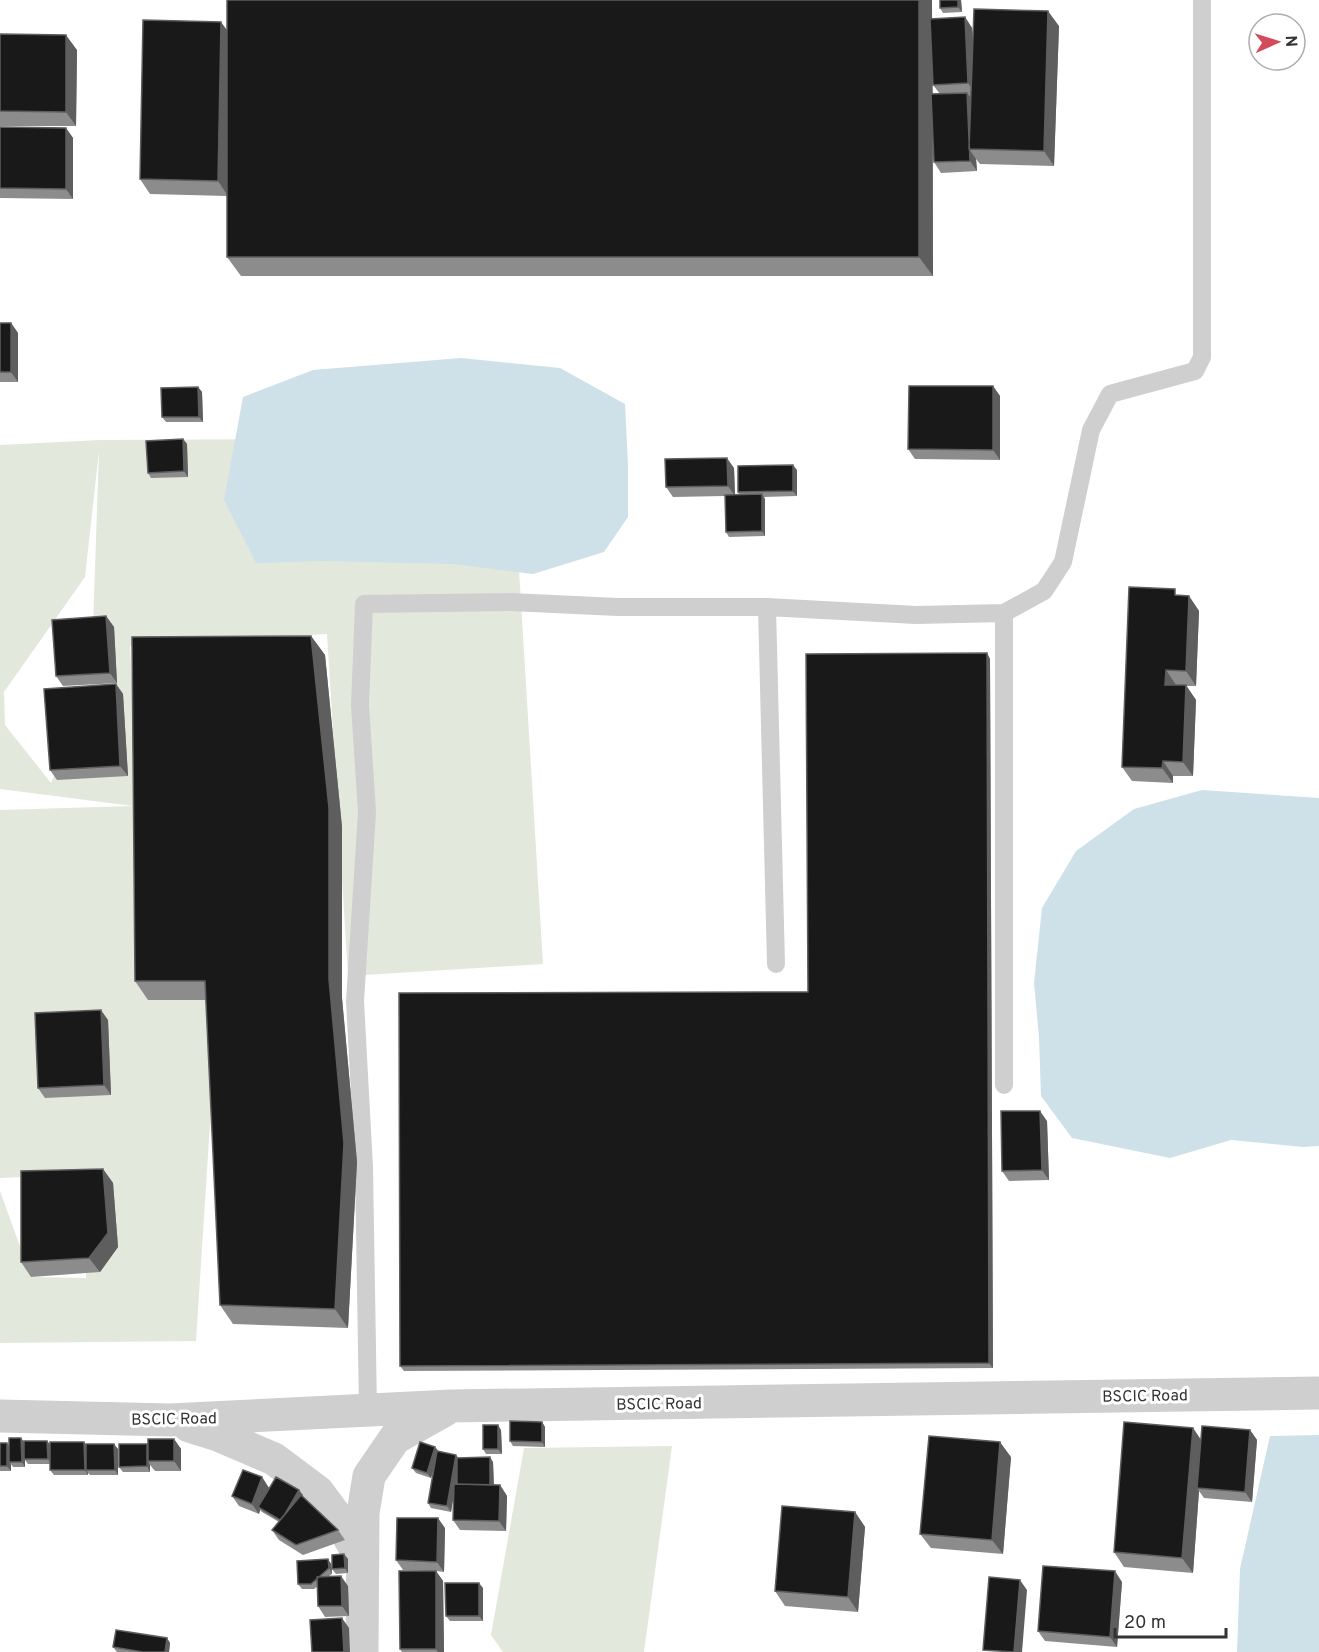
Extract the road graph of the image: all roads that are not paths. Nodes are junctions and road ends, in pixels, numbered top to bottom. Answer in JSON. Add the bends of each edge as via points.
{"nodes":[{"id":1,"x":1202,"y":0,"type":"edge"},
{"id":2,"x":767,"y":607,"type":"junction"},
{"id":3,"x":1004,"y":614,"type":"junction"},
{"id":4,"x":776,"y":964,"type":"dead end"},
{"id":5,"x":1004,"y":1085,"type":"dead end"},
{"id":6,"x":1319,"y":1393,"type":"edge"},
{"id":7,"x":451,"y":1406,"type":"junction"},
{"id":8,"x":368,"y":1410,"type":"junction"},
{"id":9,"x":0,"y":1416,"type":"edge"},
{"id":10,"x":170,"y":1420,"type":"junction"},
{"id":11,"x":362,"y":1560,"type":"junction"},
{"id":12,"x":362,"y":1652,"type":"edge"}],
"edges":[{"from":1,"to":3,"type":"lane","via":[[1202,357],[1195,371],[1110,394],[1091,430],[1063,562],[1044,591]]},
{"from":2,"to":3,"type":"lane","via":[[915,615]]},
{"from":2,"to":4,"type":"lane"},
{"from":2,"to":8,"type":"lane","via":[[510,602],[364,604],[360,705],[367,812],[355,1001],[364,1167]]},
{"from":3,"to":5,"type":"lane"},
{"from":6,"to":7,"type":"street","name":"BSCIC Road"},
{"from":7,"to":8,"type":"street","name":"BSCIC Road"},
{"from":7,"to":11,"type":"street","via":[[395,1438],[369,1476]]},
{"from":8,"to":10,"type":"street","name":"BSCIC Road"},
{"from":9,"to":10,"type":"street","name":"BSCIC Road"},
{"from":10,"to":11,"type":"street","via":[[274,1459],[318,1492]]},
{"from":11,"to":12,"type":"street"}]}
